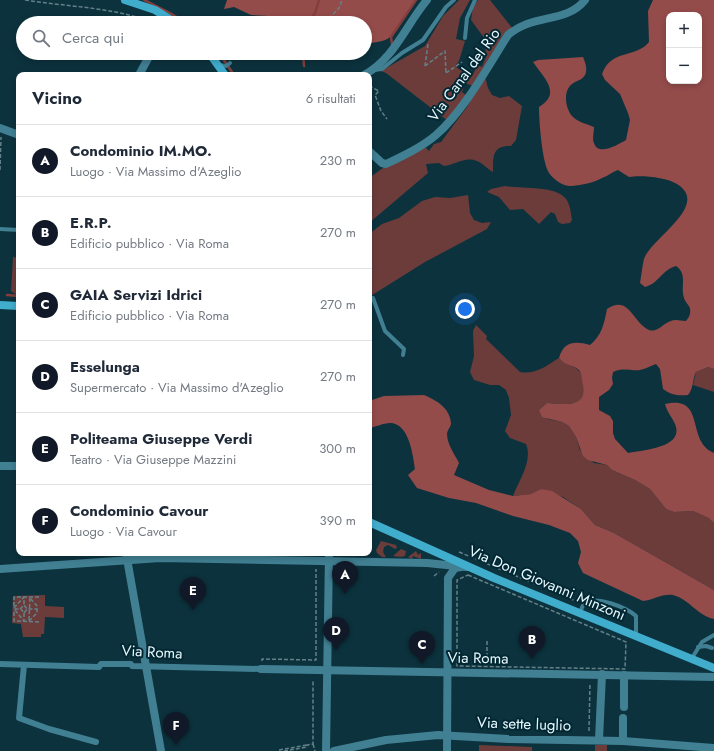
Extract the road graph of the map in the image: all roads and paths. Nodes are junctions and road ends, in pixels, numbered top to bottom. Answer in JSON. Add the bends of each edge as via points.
{"nodes":[{"id":1,"x":25,"y":0,"type":"edge"},
{"id":2,"x":125,"y":0,"type":"edge"},
{"id":3,"x":342,"y":0,"type":"edge"},
{"id":4,"x":427,"y":0,"type":"edge"},
{"id":5,"x":454,"y":0,"type":"edge"},
{"id":6,"x":475,"y":0,"type":"edge"},
{"id":7,"x":585,"y":0,"type":"edge"},
{"id":8,"x":137,"y":16,"type":"edge"},
{"id":9,"x":164,"y":16,"type":"edge"},
{"id":10,"x":332,"y":16,"type":"edge"},
{"id":11,"x":465,"y":38,"type":"dead end"},
{"id":12,"x":428,"y":43,"type":"dead end"},
{"id":13,"x":147,"y":60,"type":"edge"},
{"id":14,"x":214,"y":60,"type":"edge"},
{"id":15,"x":462,"y":62,"type":"dead end"},
{"id":16,"x":230,"y":63,"type":"dead end"},
{"id":17,"x":218,"y":65,"type":"junction"},
{"id":18,"x":373,"y":70,"type":"junction"},
{"id":19,"x":141,"y":72,"type":"edge"},
{"id":20,"x":223,"y":72,"type":"edge"},
{"id":21,"x":369,"y":72,"type":"edge"},
{"id":22,"x":372,"y":88,"type":"edge"},
{"id":23,"x":387,"y":119,"type":"dead end"},
{"id":24,"x":0,"y":131,"type":"edge"},
{"id":25,"x":16,"y":134,"type":"edge"},
{"id":26,"x":372,"y":154,"type":"edge"},
{"id":27,"x":0,"y":170,"type":"edge"},
{"id":28,"x":0,"y":229,"type":"edge"},
{"id":29,"x":16,"y":230,"type":"edge"},
{"id":30,"x":373,"y":298,"type":"dead end"},
{"id":31,"x":0,"y":305,"type":"edge"},
{"id":32,"x":16,"y":306,"type":"edge"},
{"id":33,"x":403,"y":355,"type":"dead end"},
{"id":34,"x":0,"y":466,"type":"edge"},
{"id":35,"x":16,"y":466,"type":"edge"},
{"id":36,"x":372,"y":523,"type":"edge"},
{"id":37,"x":458,"y":552,"type":"dead end"},
{"id":38,"x":161,"y":556,"type":"edge"},
{"id":39,"x":231,"y":556,"type":"edge"},
{"id":40,"x":126,"y":557,"type":"edge"},
{"id":41,"x":264,"y":557,"type":"edge"},
{"id":42,"x":329,"y":557,"type":"edge"},
{"id":43,"x":467,"y":567,"type":"junction"},
{"id":44,"x":434,"y":568,"type":"dead end"},
{"id":45,"x":0,"y":569,"type":"edge"},
{"id":46,"x":309,"y":569,"type":"dead end"},
{"id":47,"x":440,"y":571,"type":"junction"},
{"id":48,"x":434,"y":576,"type":"dead end"},
{"id":49,"x":442,"y":576,"type":"dead end"},
{"id":50,"x":24,"y":597,"type":"junction"},
{"id":51,"x":30,"y":597,"type":"junction"},
{"id":52,"x":41,"y":597,"type":"dead end"},
{"id":53,"x":584,"y":604,"type":"junction"},
{"id":54,"x":24,"y":606,"type":"junction"},
{"id":55,"x":14,"y":609,"type":"junction"},
{"id":56,"x":28,"y":609,"type":"junction"},
{"id":57,"x":37,"y":610,"type":"junction"},
{"id":58,"x":24,"y":613,"type":"junction"},
{"id":59,"x":580,"y":613,"type":"junction"},
{"id":60,"x":606,"y":614,"type":"dead end"},
{"id":61,"x":24,"y":621,"type":"junction"},
{"id":62,"x":29,"y":621,"type":"junction"},
{"id":63,"x":40,"y":622,"type":"dead end"},
{"id":64,"x":714,"y":635,"type":"edge"},
{"id":65,"x":636,"y":636,"type":"junction"},
{"id":66,"x":487,"y":639,"type":"dead end"},
{"id":67,"x":697,"y":647,"type":"junction"},
{"id":68,"x":712,"y":648,"type":"dead end"},
{"id":69,"x":691,"y":660,"type":"junction"},
{"id":70,"x":487,"y":663,"type":"dead end"},
{"id":71,"x":0,"y":664,"type":"edge"},
{"id":72,"x":24,"y":666,"type":"junction"},
{"id":73,"x":457,"y":666,"type":"joint"},
{"id":74,"x":145,"y":667,"type":"junction"},
{"id":75,"x":325,"y":668,"type":"junction"},
{"id":76,"x":714,"y":668,"type":"edge"},
{"id":77,"x":232,"y":669,"type":"junction"},
{"id":78,"x":261,"y":669,"type":"junction"},
{"id":79,"x":448,"y":672,"type":"junction"},
{"id":80,"x":602,"y":674,"type":"junction"},
{"id":81,"x":624,"y":675,"type":"junction"},
{"id":82,"x":229,"y":676,"type":"dead end"},
{"id":83,"x":714,"y":677,"type":"edge"},
{"id":84,"x":589,"y":679,"type":"dead end"},
{"id":85,"x":313,"y":680,"type":"dead end"},
{"id":86,"x":624,"y":707,"type":"dead end"},
{"id":87,"x":623,"y":718,"type":"dead end"},
{"id":88,"x":589,"y":732,"type":"dead end"},
{"id":89,"x":447,"y":735,"type":"junction"},
{"id":90,"x":599,"y":740,"type":"junction"},
{"id":91,"x":623,"y":741,"type":"junction"},
{"id":92,"x":96,"y":742,"type":"dead end"},
{"id":93,"x":313,"y":744,"type":"junction"},
{"id":94,"x":306,"y":745,"type":"junction"},
{"id":95,"x":714,"y":748,"type":"edge"},
{"id":96,"x":279,"y":750,"type":"dead end"},
{"id":97,"x":161,"y":751,"type":"edge"},
{"id":98,"x":284,"y":751,"type":"edge"},
{"id":99,"x":315,"y":751,"type":"edge"},
{"id":100,"x":326,"y":751,"type":"edge"},
{"id":101,"x":334,"y":751,"type":"edge"},
{"id":102,"x":447,"y":751,"type":"edge"}],
"edges":[{"from":1,"to":8,"type":"path","via":[[110,10]]},
{"from":2,"to":9,"type":"main road","via":[[155,10]]},
{"from":3,"to":10,"type":"path"},
{"from":4,"to":18,"type":"street","via":[[403,32],[394,49]]},
{"from":5,"to":18,"type":"lane","via":[[446,7],[423,40],[382,69]]},
{"from":6,"to":11,"type":"lane","via":[[467,18]]},
{"from":7,"to":26,"type":"street","name":"Via Canal del Rio","via":[[571,13],[537,20],[508,35],[468,98],[448,123],[427,142],[386,164]]},
{"from":12,"to":15,"type":"path","via":[[425,66],[445,51],[447,74]]},
{"from":13,"to":19,"type":"street"},
{"from":14,"to":17,"type":"main road"},
{"from":16,"to":17,"type":"lane","via":[[226,66]]},
{"from":17,"to":20,"type":"main road"},
{"from":18,"to":21,"type":"street"},
{"from":22,"to":23,"type":"path","via":[[379,91],[375,95],[381,112]]},
{"from":24,"to":25,"type":"street"},
{"from":24,"to":27,"type":"path"},
{"from":28,"to":29,"type":"lane"},
{"from":30,"to":33,"type":"lane","via":[[382,325],[404,349]]},
{"from":31,"to":32,"type":"main road"},
{"from":34,"to":35,"type":"street"},
{"from":36,"to":43,"type":"main road","name":"Via Don Giovanni Minzoni"},
{"from":37,"to":53,"type":"path"},
{"from":38,"to":39,"type":"street"},
{"from":38,"to":40,"type":"street"},
{"from":39,"to":41,"type":"street"},
{"from":40,"to":45,"type":"street"},
{"from":40,"to":74,"type":"street"},
{"from":41,"to":42,"type":"street"},
{"from":42,"to":43,"type":"street"},
{"from":42,"to":75,"type":"street"},
{"from":43,"to":59,"type":"main road","name":"Via Don Giovanni Minzoni"},
{"from":43,"to":79,"type":"street","via":[[456,568],[448,578]]},
{"from":44,"to":47,"type":"path"},
{"from":46,"to":78,"type":"path","via":[[316,569],[316,660],[262,659]]},
{"from":47,"to":48,"type":"path"},
{"from":47,"to":49,"type":"path"},
{"from":50,"to":51,"type":"path"},
{"from":50,"to":54,"type":"path"},
{"from":50,"to":55,"type":"path"},
{"from":50,"to":55,"type":"path","via":[[14,597]]},
{"from":51,"to":52,"type":"path"},
{"from":51,"to":56,"type":"path"},
{"from":51,"to":57,"type":"path"},
{"from":53,"to":59,"type":"lane"},
{"from":53,"to":60,"type":"path"},
{"from":53,"to":65,"type":"lane","via":[[613,603],[633,613],[637,619]]},
{"from":54,"to":55,"type":"path"},
{"from":54,"to":56,"type":"path"},
{"from":55,"to":58,"type":"path","via":[[20,609]]},
{"from":55,"to":61,"type":"path"},
{"from":55,"to":61,"type":"path","via":[[14,621]]},
{"from":56,"to":57,"type":"path"},
{"from":56,"to":58,"type":"path"},
{"from":56,"to":62,"type":"path"},
{"from":57,"to":62,"type":"path"},
{"from":58,"to":61,"type":"path"},
{"from":59,"to":65,"type":"main road","name":"Via Don Giovanni Minzoni"},
{"from":61,"to":62,"type":"path"},
{"from":62,"to":63,"type":"path"},
{"from":64,"to":67,"type":"lane"},
{"from":65,"to":69,"type":"main road","name":"Via Don Giovanni Minzoni"},
{"from":66,"to":70,"type":"path"},
{"from":67,"to":68,"type":"lane"},
{"from":67,"to":69,"type":"lane"},
{"from":69,"to":76,"type":"main road","name":"Via Don Giovanni Minzoni"},
{"from":71,"to":72,"type":"street","name":"Via Roma"},
{"from":72,"to":74,"type":"street","name":"Via Roma","via":[[99,667],[101,664],[124,664]]},
{"from":72,"to":92,"type":"street","via":[[19,718],[49,730]]},
{"from":73,"to":73,"type":"path","via":[[458,580],[468,575],[626,642],[625,669]]},
{"from":74,"to":77,"type":"street","name":"Via Roma"},
{"from":74,"to":97,"type":"street"},
{"from":75,"to":78,"type":"street","name":"Via Roma"},
{"from":75,"to":79,"type":"street","name":"Via Roma"},
{"from":75,"to":100,"type":"street"},
{"from":77,"to":78,"type":"street","name":"Via Roma"},
{"from":77,"to":82,"type":"street"},
{"from":79,"to":80,"type":"street","name":"Via Roma"},
{"from":79,"to":89,"type":"street"},
{"from":80,"to":81,"type":"street","name":"Via Roma"},
{"from":80,"to":90,"type":"street"},
{"from":81,"to":83,"type":"street","name":"Via Roma"},
{"from":81,"to":86,"type":"street"},
{"from":84,"to":88,"type":"path"},
{"from":85,"to":93,"type":"path"},
{"from":87,"to":91,"type":"street"},
{"from":89,"to":90,"type":"street","name":"Via sette luglio"},
{"from":89,"to":101,"type":"street","name":"Via sette luglio","via":[[386,740]]},
{"from":89,"to":102,"type":"street"},
{"from":90,"to":91,"type":"street","name":"Via sette luglio"},
{"from":91,"to":95,"type":"street","name":"Via sette luglio"},
{"from":93,"to":94,"type":"path"},
{"from":93,"to":99,"type":"path"},
{"from":94,"to":96,"type":"path"},
{"from":94,"to":98,"type":"path","via":[[307,747]]}]}
